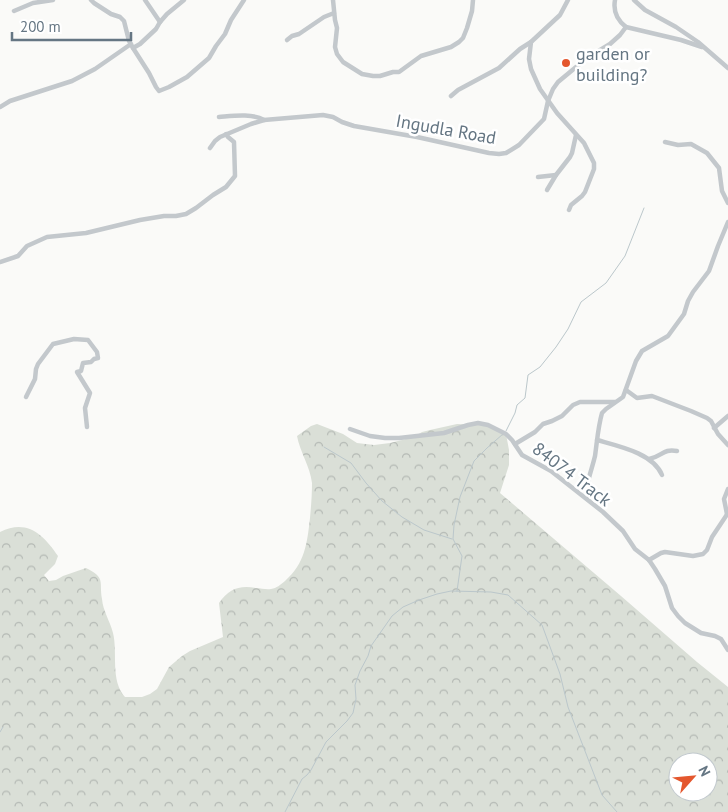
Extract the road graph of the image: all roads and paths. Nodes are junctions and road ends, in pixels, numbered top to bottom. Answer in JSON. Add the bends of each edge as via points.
{"nodes":[{"id":1,"x":53,"y":0,"type":"edge"},
{"id":2,"x":92,"y":0,"type":"edge"},
{"id":3,"x":145,"y":0,"type":"edge"},
{"id":4,"x":184,"y":0,"type":"edge"},
{"id":5,"x":244,"y":0,"type":"edge"},
{"id":6,"x":333,"y":0,"type":"edge"},
{"id":7,"x":473,"y":0,"type":"edge"},
{"id":8,"x":568,"y":0,"type":"edge"},
{"id":9,"x":615,"y":0,"type":"edge"},
{"id":10,"x":634,"y":0,"type":"edge"},
{"id":11,"x":14,"y":11,"type":"dead end"},
{"id":12,"x":334,"y":13,"type":"junction"},
{"id":13,"x":160,"y":22,"type":"junction"},
{"id":14,"x":626,"y":26,"type":"junction"},
{"id":15,"x":287,"y":40,"type":"dead end"},
{"id":16,"x":531,"y":42,"type":"junction"},
{"id":17,"x":132,"y":46,"type":"junction"},
{"id":18,"x":705,"y":48,"type":"junction"},
{"id":19,"x":728,"y":68,"type":"edge"},
{"id":20,"x":451,"y":96,"type":"dead end"},
{"id":21,"x":548,"y":101,"type":"junction"},
{"id":22,"x":0,"y":107,"type":"edge"},
{"id":23,"x":219,"y":117,"type":"dead end"},
{"id":24,"x":264,"y":120,"type":"junction"},
{"id":25,"x":226,"y":134,"type":"junction"},
{"id":26,"x":576,"y":135,"type":"junction"},
{"id":27,"x":665,"y":142,"type":"dead end"},
{"id":28,"x":210,"y":148,"type":"dead end"},
{"id":29,"x":556,"y":174,"type":"junction"},
{"id":30,"x":538,"y":178,"type":"dead end"},
{"id":31,"x":547,"y":190,"type":"dead end"},
{"id":32,"x":728,"y":203,"type":"edge"},
{"id":33,"x":569,"y":210,"type":"dead end"},
{"id":34,"x":728,"y":222,"type":"edge"},
{"id":35,"x":0,"y":262,"type":"edge"},
{"id":36,"x":626,"y":390,"type":"junction"},
{"id":37,"x":26,"y":397,"type":"dead end"},
{"id":38,"x":617,"y":402,"type":"junction"},
{"id":39,"x":728,"y":416,"type":"edge"},
{"id":40,"x":87,"y":427,"type":"dead end"},
{"id":41,"x":714,"y":428,"type":"junction"},
{"id":42,"x":350,"y":429,"type":"dead end"},
{"id":43,"x":597,"y":440,"type":"junction"},
{"id":44,"x":515,"y":444,"type":"junction"},
{"id":45,"x":728,"y":445,"type":"edge"},
{"id":46,"x":677,"y":451,"type":"dead end"},
{"id":47,"x":649,"y":459,"type":"junction"},
{"id":48,"x":662,"y":475,"type":"dead end"},
{"id":49,"x":728,"y":489,"type":"edge"},
{"id":50,"x":587,"y":499,"type":"junction"},
{"id":51,"x":728,"y":514,"type":"edge"},
{"id":52,"x":649,"y":560,"type":"junction"},
{"id":53,"x":728,"y":650,"type":"edge"}],
"edges":[{"from":1,"to":11,"type":"street","via":[[33,3]]},
{"from":2,"to":17,"type":"street","via":[[124,21]]},
{"from":3,"to":13,"type":"street"},
{"from":4,"to":13,"type":"street"},
{"from":5,"to":17,"type":"street","via":[[209,58],[188,76],[161,91]]},
{"from":6,"to":12,"type":"street"},
{"from":7,"to":12,"type":"street","via":[[469,23],[460,42],[421,56],[399,72],[380,76],[362,74],[337,54],[338,32]]},
{"from":8,"to":16,"type":"street","via":[[560,15]]},
{"from":9,"to":14,"type":"street","via":[[615,13]]},
{"from":10,"to":18,"type":"street"},
{"from":12,"to":15,"type":"street"},
{"from":13,"to":17,"type":"street","via":[[140,44]]},
{"from":14,"to":18,"type":"street"},
{"from":14,"to":21,"type":"street","name":"Ingudla Road","via":[[620,36],[562,79]]},
{"from":16,"to":20,"type":"street","via":[[499,68]]},
{"from":16,"to":21,"type":"street","via":[[530,69]]},
{"from":17,"to":22,"type":"street","via":[[72,81]]},
{"from":18,"to":19,"type":"street"},
{"from":21,"to":24,"type":"street","name":"Ingudla Road","via":[[544,119],[516,148],[499,154],[354,126],[328,116]]},
{"from":21,"to":26,"type":"street"},
{"from":23,"to":24,"type":"street"},
{"from":24,"to":25,"type":"street","name":"Ingudla Road"},
{"from":25,"to":28,"type":"street","name":"Ingudla Road"},
{"from":25,"to":35,"type":"street","via":[[234,142],[235,176],[226,187],[186,214],[47,237],[28,246],[18,256]]},
{"from":26,"to":29,"type":"street","via":[[571,155]]},
{"from":26,"to":33,"type":"street","via":[[584,143],[594,169],[585,192]]},
{"from":27,"to":32,"type":"street","via":[[691,144],[707,153],[719,168],[722,191]]},
{"from":29,"to":30,"type":"street"},
{"from":29,"to":31,"type":"street"},
{"from":34,"to":36,"type":"street","via":[[710,272],[693,292],[684,314],[668,336],[639,355]]},
{"from":36,"to":38,"type":"street"},
{"from":36,"to":41,"type":"street","via":[[637,398],[650,396],[691,411],[709,419]]},
{"from":37,"to":40,"type":"street","via":[[38,364],[53,344],[74,338],[88,340],[98,358],[83,363],[77,372],[90,393],[85,408]]},
{"from":38,"to":43,"type":"street","via":[[602,413]]},
{"from":38,"to":44,"type":"street","via":[[575,404],[564,415],[543,424]]},
{"from":39,"to":41,"type":"street"},
{"from":41,"to":45,"type":"street"},
{"from":42,"to":44,"type":"street","name":"84074 Track","via":[[370,436],[399,438],[444,433],[478,423],[506,434]]},
{"from":43,"to":47,"type":"street"},
{"from":43,"to":50,"type":"street","via":[[588,477]]},
{"from":44,"to":50,"type":"street","name":"84074 Track","via":[[522,454]]},
{"from":46,"to":47,"type":"street","via":[[668,450]]},
{"from":47,"to":48,"type":"street","via":[[658,466]]},
{"from":49,"to":51,"type":"street","via":[[724,499]]},
{"from":50,"to":52,"type":"street","name":"84074 Track"},
{"from":51,"to":52,"type":"street","via":[[702,554],[665,552]]},
{"from":52,"to":53,"type":"street","name":"84074 Track","via":[[678,616],[701,633],[721,639]]}]}
